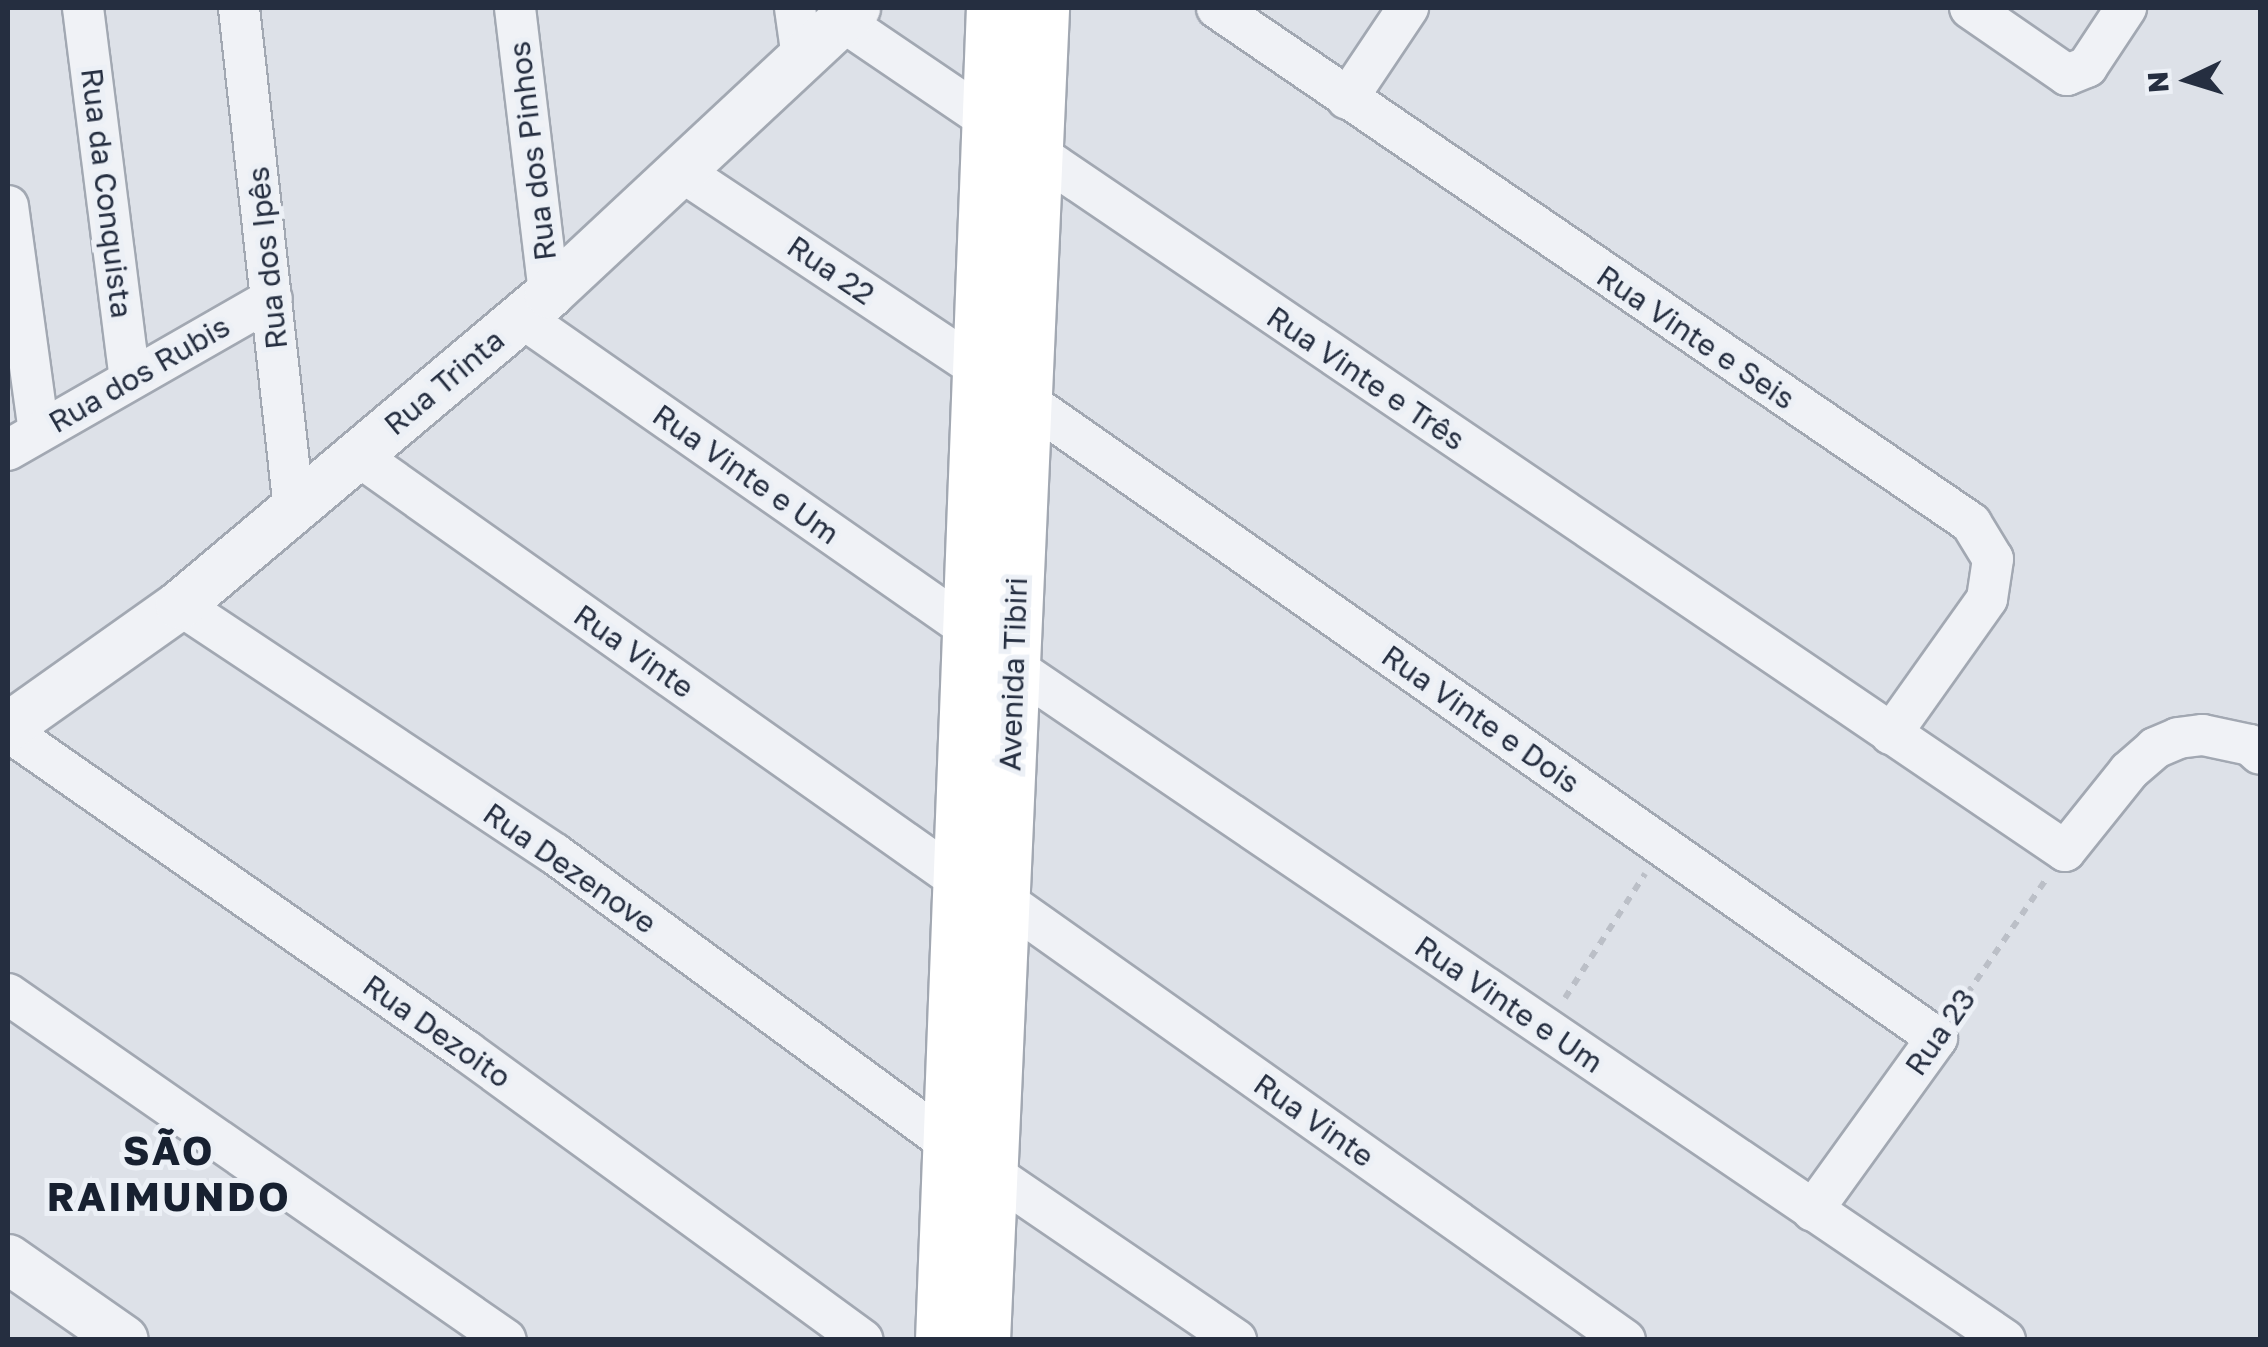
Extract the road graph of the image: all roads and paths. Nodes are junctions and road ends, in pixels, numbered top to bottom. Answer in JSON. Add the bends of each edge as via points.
{"nodes":[{"id":1,"x":84,"y":8,"type":"edge"},
{"id":2,"x":240,"y":8,"type":"edge"},
{"id":3,"x":516,"y":8,"type":"edge"},
{"id":4,"x":795,"y":8,"type":"edge"},
{"id":5,"x":994,"y":8,"type":"edge"},
{"id":6,"x":1042,"y":8,"type":"edge"},
{"id":7,"x":1217,"y":8,"type":"edge"},
{"id":8,"x":1408,"y":8,"type":"edge"},
{"id":9,"x":1970,"y":8,"type":"edge"},
{"id":10,"x":2126,"y":8,"type":"edge"},
{"id":11,"x":849,"y":14,"type":"edge"},
{"id":12,"x":802,"y":58,"type":"junction"},
{"id":13,"x":1347,"y":99,"type":"junction"},
{"id":14,"x":990,"y":124,"type":"junction"},
{"id":15,"x":1038,"y":154,"type":"junction"},
{"id":16,"x":681,"y":170,"type":"junction"},
{"id":17,"x":8,"y":206,"type":"edge"},
{"id":18,"x":272,"y":299,"type":"junction"},
{"id":19,"x":535,"y":306,"type":"junction"},
{"id":20,"x":980,"y":370,"type":"junction"},
{"id":21,"x":130,"y":378,"type":"junction"},
{"id":22,"x":1025,"y":400,"type":"junction"},
{"id":23,"x":23,"y":441,"type":"edge"},
{"id":24,"x":357,"y":456,"type":"junction"},
{"id":25,"x":294,"y":509,"type":"junction"},
{"id":26,"x":180,"y":605,"type":"junction"},
{"id":27,"x":970,"y":630,"type":"junction"},
{"id":28,"x":1014,"y":667,"type":"junction"},
{"id":29,"x":8,"y":728,"type":"edge"},
{"id":30,"x":1891,"y":734,"type":"junction"},
{"id":31,"x":2260,"y":754,"type":"edge"},
{"id":32,"x":1663,"y":846,"type":"junction"},
{"id":33,"x":2065,"y":852,"type":"junction"},
{"id":34,"x":982,"y":891,"type":"junction"},
{"id":35,"x":8,"y":994,"type":"edge"},
{"id":36,"x":1546,"y":1029,"type":"junction"},
{"id":37,"x":1937,"y":1038,"type":"junction"},
{"id":38,"x":970,"y":1158,"type":"junction"},
{"id":39,"x":1812,"y":1211,"type":"junction"},
{"id":40,"x":8,"y":1259,"type":"edge"},
{"id":41,"x":74,"y":1326,"type":"edge"},
{"id":42,"x":124,"y":1340,"type":"edge"},
{"id":43,"x":506,"y":1340,"type":"edge"},
{"id":44,"x":862,"y":1340,"type":"edge"},
{"id":45,"x":943,"y":1340,"type":"edge"},
{"id":46,"x":982,"y":1340,"type":"edge"},
{"id":47,"x":1236,"y":1340,"type":"edge"},
{"id":48,"x":1625,"y":1340,"type":"edge"},
{"id":49,"x":2005,"y":1340,"type":"edge"}],
"edges":[{"from":1,"to":21,"type":"street","name":"Rua da Conquista"},
{"from":2,"to":18,"type":"street","name":"Rua dos Ipês"},
{"from":3,"to":19,"type":"street","name":"Rua dos Pinhos"},
{"from":4,"to":12,"type":"street"},
{"from":5,"to":14,"type":"main road","name":"Avenida Tibiri"},
{"from":6,"to":15,"type":"main road","name":"Avenida Tibiri"},
{"from":7,"to":13,"type":"street","name":"Rua Vinte e Seis"},
{"from":8,"to":13,"type":"street"},
{"from":9,"to":10,"type":"street","via":[[2067,75],[2087,68]]},
{"from":11,"to":12,"type":"street","name":"Rua Trinta"},
{"from":11,"to":14,"type":"street","name":"Rua Vinte e Três"},
{"from":12,"to":16,"type":"street","name":"Rua Trinta"},
{"from":13,"to":30,"type":"street","name":"Rua Vinte e Seis","via":[[1971,523],[1993,559],[1987,599]]},
{"from":14,"to":15,"type":"street","name":"Rua Vinte e Três"},
{"from":14,"to":20,"type":"main road","name":"Avenida Tibiri"},
{"from":15,"to":22,"type":"main road","name":"Avenida Tibiri"},
{"from":15,"to":30,"type":"street","name":"Rua Vinte e Três"},
{"from":16,"to":19,"type":"street","name":"Rua Trinta"},
{"from":16,"to":20,"type":"street","name":"Rua 22"},
{"from":17,"to":23,"type":"street"},
{"from":18,"to":21,"type":"street","name":"Rua dos Rubis"},
{"from":18,"to":25,"type":"street","name":"Rua dos Ipês"},
{"from":19,"to":24,"type":"street","name":"Rua Trinta"},
{"from":19,"to":27,"type":"street","name":"Rua Vinte e Um"},
{"from":20,"to":27,"type":"main road","name":"Avenida Tibiri"},
{"from":21,"to":23,"type":"street","name":"Rua dos Rubis"},
{"from":22,"to":28,"type":"main road","name":"Avenida Tibiri"},
{"from":22,"to":32,"type":"street","name":"Rua Vinte e Dois"},
{"from":24,"to":25,"type":"street","name":"Rua Trinta"},
{"from":24,"to":34,"type":"street","name":"Rua Vinte"},
{"from":25,"to":26,"type":"street","name":"Rua Trinta"},
{"from":26,"to":29,"type":"street","name":"Rua Trinta"},
{"from":26,"to":38,"type":"street","name":"Rua Dezenove","via":[[555,854]]},
{"from":27,"to":34,"type":"main road","name":"Avenida Tibiri"},
{"from":28,"to":34,"type":"main road","name":"Avenida Tibiri"},
{"from":28,"to":36,"type":"street","name":"Rua Vinte e Um"},
{"from":29,"to":44,"type":"street","name":"Rua Dezoito"},
{"from":30,"to":33,"type":"street"},
{"from":31,"to":33,"type":"street","via":[[2250,745],[2203,735],[2155,748]]},
{"from":32,"to":36,"type":"path"},
{"from":32,"to":37,"type":"street","name":"Rua Vinte e Dois"},
{"from":33,"to":37,"type":"path","name":"Rua 23"},
{"from":34,"to":38,"type":"main road","name":"Avenida Tibiri"},
{"from":34,"to":48,"type":"street","name":"Rua Vinte"},
{"from":35,"to":43,"type":"street"},
{"from":36,"to":39,"type":"street","name":"Rua Vinte e Um"},
{"from":37,"to":39,"type":"street","name":"Rua 23"},
{"from":38,"to":45,"type":"main road","name":"Avenida Tibiri"},
{"from":38,"to":46,"type":"main road","name":"Avenida Tibiri"},
{"from":38,"to":47,"type":"street","name":"Rua Dezenove"},
{"from":39,"to":49,"type":"street","name":"Rua Vinte e Um"},
{"from":40,"to":41,"type":"street"},
{"from":41,"to":42,"type":"street"}]}
